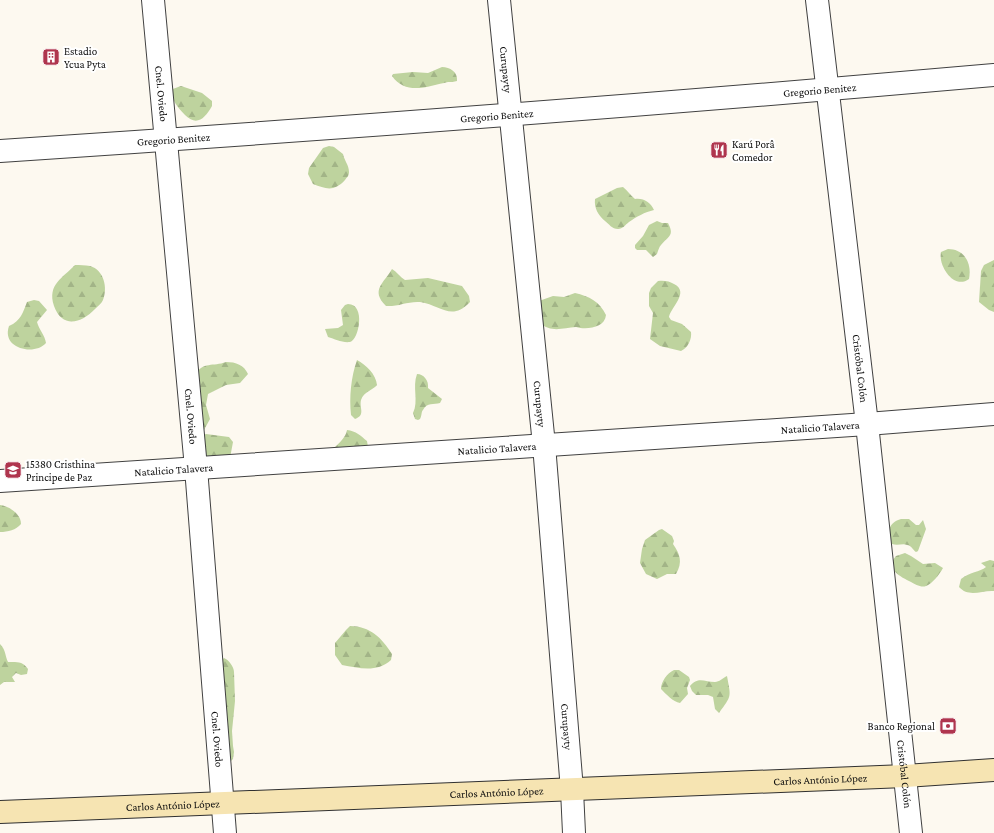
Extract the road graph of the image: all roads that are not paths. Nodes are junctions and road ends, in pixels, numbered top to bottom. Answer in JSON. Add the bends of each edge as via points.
{"nodes":[{"id":1,"x":153,"y":0,"type":"edge"},
{"id":2,"x":499,"y":0,"type":"edge"},
{"id":3,"x":817,"y":0,"type":"edge"},
{"id":4,"x":994,"y":75,"type":"edge"},
{"id":5,"x":827,"y":90,"type":"junction"},
{"id":6,"x":511,"y":114,"type":"junction"},
{"id":7,"x":166,"y":140,"type":"junction"},
{"id":8,"x":0,"y":151,"type":"edge"},
{"id":9,"x":994,"y":414,"type":"edge"},
{"id":10,"x":867,"y":424,"type":"junction"},
{"id":11,"x":544,"y":445,"type":"junction"},
{"id":12,"x":196,"y":468,"type":"junction"},
{"id":13,"x":0,"y":481,"type":"edge"},
{"id":14,"x":994,"y":770,"type":"edge"},
{"id":15,"x":905,"y":776,"type":"junction"},
{"id":16,"x":572,"y":790,"type":"junction"},
{"id":17,"x":223,"y":803,"type":"junction"},
{"id":18,"x":0,"y":812,"type":"edge"},
{"id":19,"x":225,"y":833,"type":"edge"},
{"id":20,"x":574,"y":833,"type":"edge"},
{"id":21,"x":911,"y":833,"type":"edge"}],
"edges":[{"from":1,"to":7,"type":"street","name":"Cnel. Oviedo"},
{"from":2,"to":6,"type":"street","name":"Curupayty"},
{"from":3,"to":5,"type":"street","name":"Cristóbal Colón"},
{"from":4,"to":5,"type":"street","name":"Gregorio Benitez"},
{"from":5,"to":6,"type":"street","name":"Gregorio Benitez"},
{"from":5,"to":10,"type":"street","name":"Cristóbal Colón"},
{"from":6,"to":7,"type":"street","name":"Gregorio Benitez"},
{"from":6,"to":11,"type":"street","name":"Curupayty"},
{"from":7,"to":8,"type":"street","name":"Gregorio Benitez"},
{"from":7,"to":12,"type":"street","name":"Cnel. Oviedo"},
{"from":9,"to":10,"type":"street","name":"Natalicio Talavera"},
{"from":10,"to":11,"type":"street","name":"Natalicio Talavera"},
{"from":10,"to":15,"type":"street","name":"Cristóbal Colón"},
{"from":11,"to":12,"type":"street","name":"Natalicio Talavera"},
{"from":11,"to":16,"type":"street","name":"Curupayty"},
{"from":12,"to":13,"type":"street","name":"Natalicio Talavera"},
{"from":12,"to":17,"type":"street","name":"Cnel. Oviedo"},
{"from":14,"to":15,"type":"main road","name":"Carlos António López"},
{"from":15,"to":16,"type":"main road","name":"Carlos António López"},
{"from":15,"to":21,"type":"street","name":"Cristóbal Colón"},
{"from":16,"to":17,"type":"main road","name":"Carlos António López"},
{"from":16,"to":20,"type":"street","name":"Curupayty"},
{"from":17,"to":18,"type":"main road","name":"Carlos António López"},
{"from":17,"to":19,"type":"street","name":"Cnel. Oviedo"}]}
